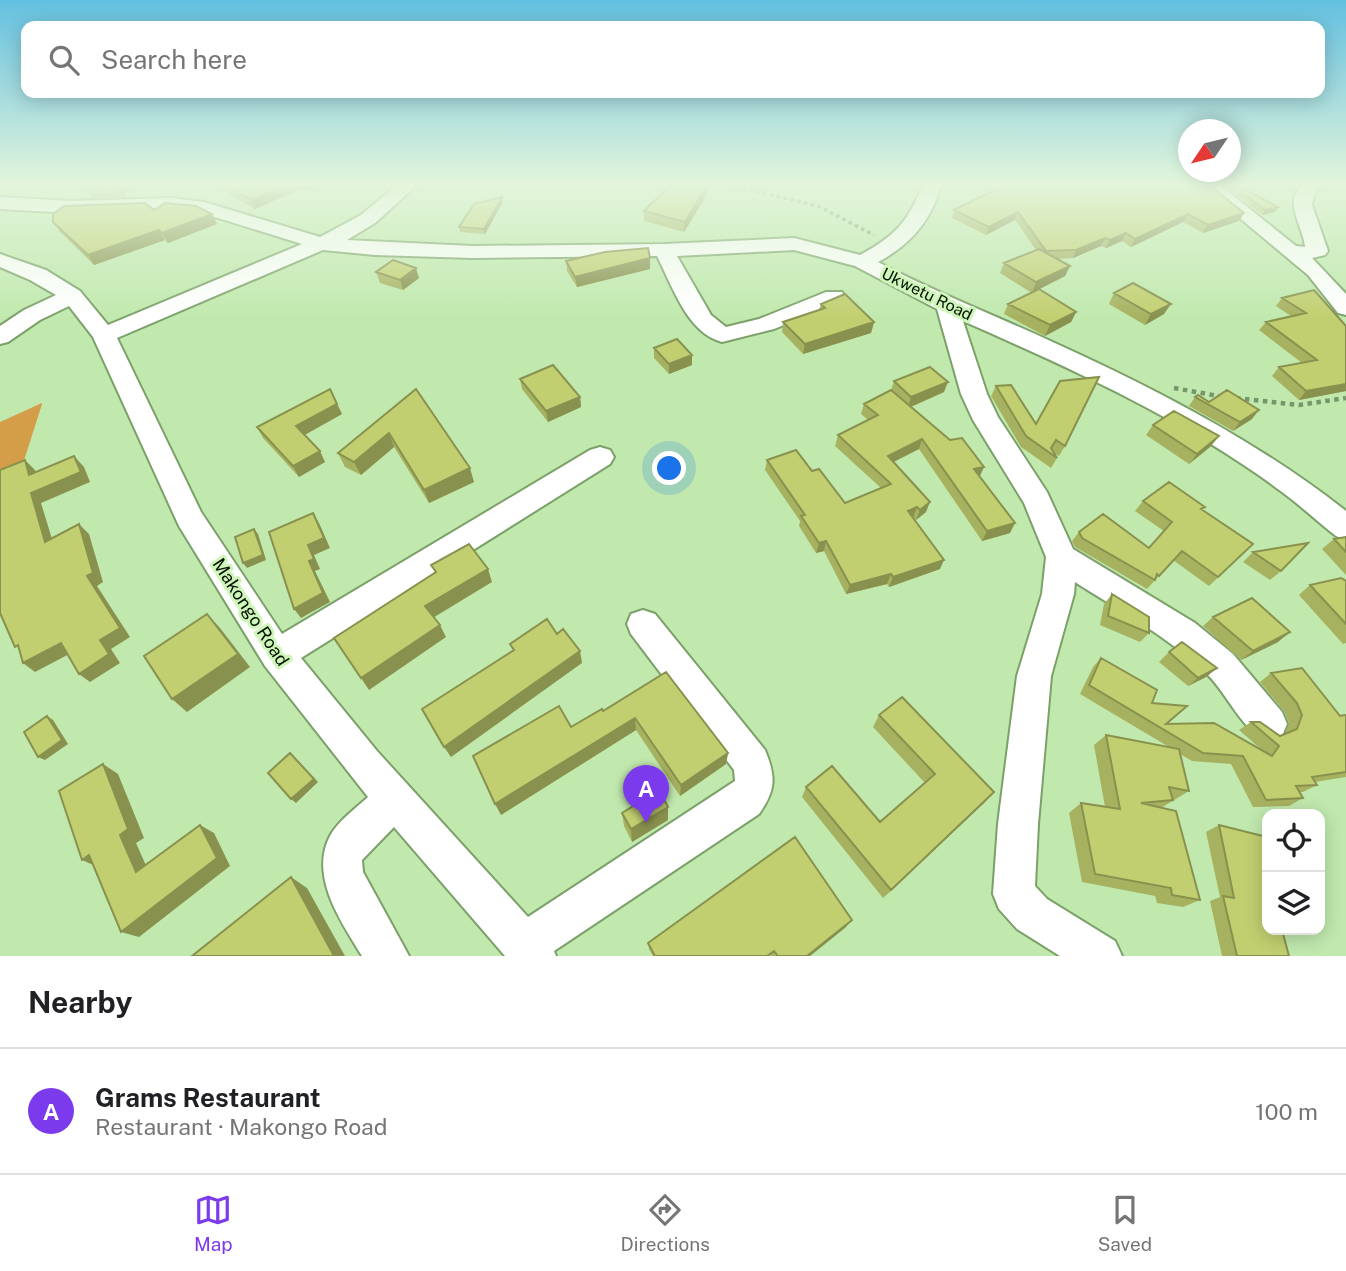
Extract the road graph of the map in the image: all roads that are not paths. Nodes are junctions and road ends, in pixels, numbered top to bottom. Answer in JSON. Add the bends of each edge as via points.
{"nodes":[{"id":1,"x":275,"y":230,"type":"edge"},
{"id":2,"x":349,"y":230,"type":"edge"},
{"id":3,"x":911,"y":230,"type":"edge"},
{"id":4,"x":1264,"y":230,"type":"edge"},
{"id":5,"x":1311,"y":230,"type":"edge"},
{"id":6,"x":323,"y":244,"type":"junction"},
{"id":7,"x":664,"y":250,"type":"junction"},
{"id":8,"x":1290,"y":251,"type":"junction"},
{"id":9,"x":0,"y":260,"type":"edge"},
{"id":10,"x":862,"y":262,"type":"junction"},
{"id":11,"x":72,"y":296,"type":"junction"},
{"id":12,"x":834,"y":297,"type":"edge"},
{"id":13,"x":947,"y":305,"type":"junction"},
{"id":14,"x":1346,"y":308,"type":"edge"},
{"id":15,"x":104,"y":335,"type":"junction"},
{"id":16,"x":0,"y":337,"type":"edge"},
{"id":17,"x":600,"y":457,"type":"dead end"},
{"id":18,"x":1346,"y":528,"type":"edge"},
{"id":19,"x":1060,"y":557,"type":"junction"},
{"id":20,"x":643,"y":624,"type":"dead end"},
{"id":21,"x":277,"y":655,"type":"junction"},
{"id":22,"x":1269,"y":724,"type":"dead end"},
{"id":23,"x":395,"y":799,"type":"junction"},
{"id":24,"x":529,"y":951,"type":"edge"},
{"id":25,"x":387,"y":956,"type":"edge"},
{"id":26,"x":1100,"y":956,"type":"edge"}],
"edges":[{"from":1,"to":6,"type":"street","name":"Ukwetu Road"},
{"from":2,"to":6,"type":"street"},
{"from":3,"to":10,"type":"street","via":[[893,246]]},
{"from":4,"to":8,"type":"street"},
{"from":5,"to":8,"type":"street","via":[[1318,251]]},
{"from":6,"to":7,"type":"street","name":"Ukwetu Road","via":[[473,252]]},
{"from":6,"to":15,"type":"street"},
{"from":7,"to":10,"type":"street","name":"Ukwetu Road","via":[[794,244]]},
{"from":7,"to":12,"type":"street","via":[[702,319],[722,335],[766,324]]},
{"from":8,"to":14,"type":"street","via":[[1315,271]]},
{"from":9,"to":11,"type":"street","name":"Makongo Road","via":[[38,275]]},
{"from":10,"to":13,"type":"street","name":"Ukwetu Road"},
{"from":11,"to":15,"type":"street","name":"Makongo Road"},
{"from":11,"to":16,"type":"street"},
{"from":13,"to":18,"type":"street","name":"Ukwetu Road","via":[[1060,355],[1211,432],[1293,485]]},
{"from":13,"to":19,"type":"street","via":[[974,394],[1037,500]]},
{"from":15,"to":21,"type":"street","name":"Makongo Road","via":[[189,518]]},
{"from":17,"to":21,"type":"street"},
{"from":19,"to":22,"type":"street","via":[[1183,633],[1221,665]]},
{"from":19,"to":26,"type":"street","via":[[1058,594],[1034,676],[1014,894],[1032,914]]},
{"from":20,"to":24,"type":"street","via":[[752,763],[755,787],[745,800]]},
{"from":21,"to":23,"type":"street","name":"Makongo Road"},
{"from":23,"to":24,"type":"street","name":"Makongo Road"},
{"from":23,"to":25,"type":"street","via":[[343,850],[340,862],[342,877]]}]}
